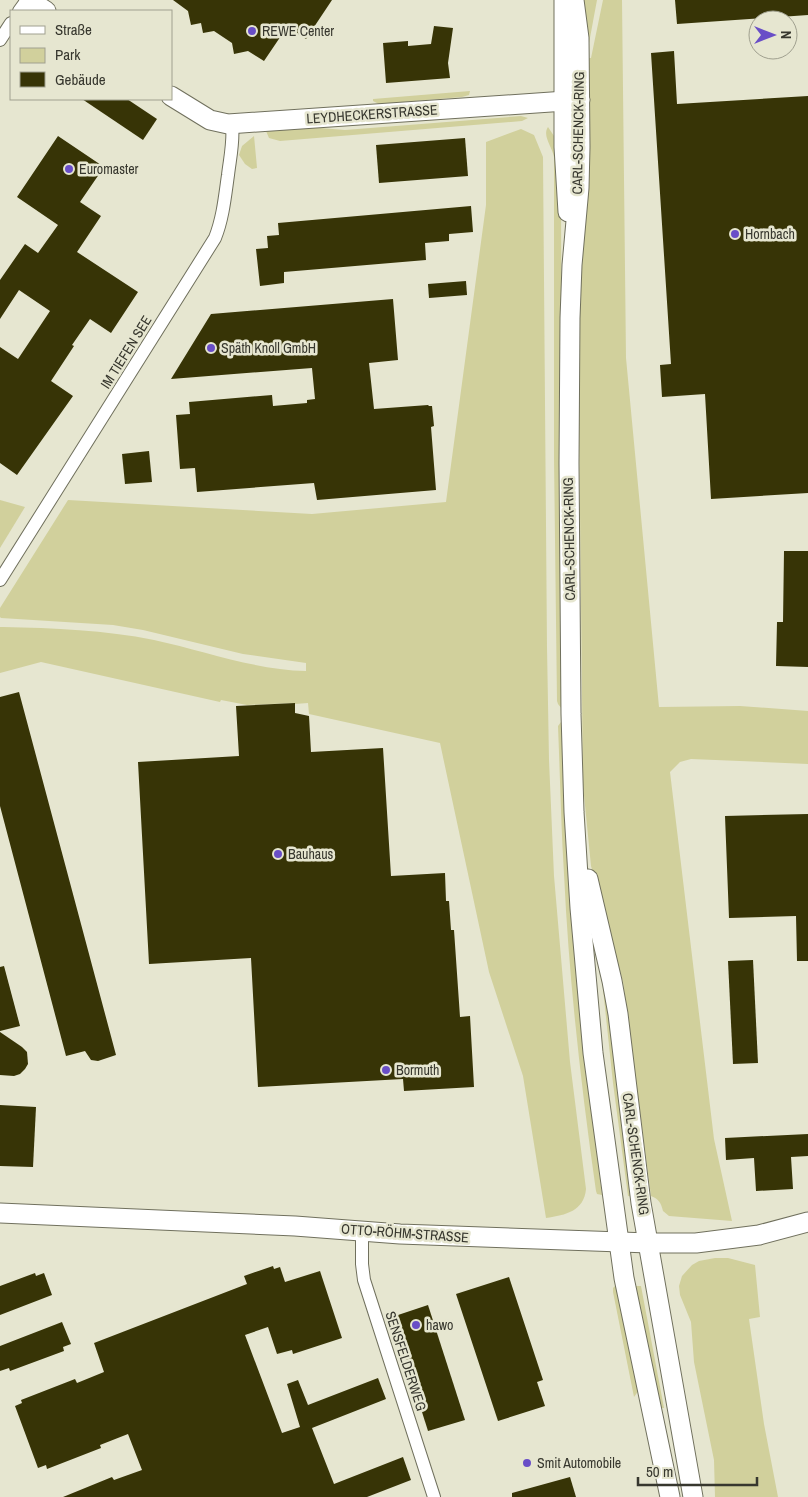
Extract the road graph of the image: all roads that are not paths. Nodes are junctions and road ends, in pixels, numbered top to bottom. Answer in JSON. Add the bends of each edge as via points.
{"nodes":[{"id":1,"x":28,"y":0,"type":"edge"},
{"id":2,"x":564,"y":0,"type":"edge"},
{"id":3,"x":574,"y":0,"type":"edge"},
{"id":4,"x":20,"y":10,"type":"edge"},
{"id":5,"x":44,"y":10,"type":"edge"},
{"id":6,"x":10,"y":25,"type":"edge"},
{"id":7,"x":0,"y":40,"type":"edge"},
{"id":8,"x":172,"y":97,"type":"edge"},
{"id":9,"x":572,"y":101,"type":"junction"},
{"id":10,"x":232,"y":124,"type":"junction"},
{"id":11,"x":0,"y":580,"type":"edge"},
{"id":12,"x":574,"y":812,"type":"junction"},
{"id":13,"x":0,"y":1213,"type":"edge"},
{"id":14,"x":808,"y":1222,"type":"edge"},
{"id":15,"x":362,"y":1231,"type":"junction"},
{"id":16,"x":619,"y":1243,"type":"junction"},
{"id":17,"x":649,"y":1244,"type":"junction"},
{"id":18,"x":434,"y":1497,"type":"edge"},
{"id":19,"x":670,"y":1497,"type":"edge"},
{"id":20,"x":693,"y":1497,"type":"edge"}],
"edges":[{"from":1,"to":4,"type":"street"},
{"from":1,"to":5,"type":"main road"},
{"from":2,"to":9,"type":"main road","name":"CARL-SCHENCK-RING"},
{"from":3,"to":9,"type":"main road","name":"CARL-SCHENCK-RING","via":[[578,32]]},
{"from":6,"to":7,"type":"street"},
{"from":8,"to":10,"type":"main road","name":"LEYDHECKERSTRASSE","via":[[210,120]]},
{"from":9,"to":10,"type":"main road","name":"LEYDHECKERSTRASSE"},
{"from":9,"to":12,"type":"main road","name":"CARL-SCHENCK-RING","via":[[565,170],[572,266],[568,425]]},
{"from":10,"to":11,"type":"street","name":"IM TIEFEN SEE","via":[[233,139],[224,202],[215,238]]},
{"from":12,"to":16,"type":"main road","name":"CARL-SCHENCK-RING","via":[[593,1054]]},
{"from":12,"to":17,"type":"main road","name":"CARL-SCHENCK-RING","via":[[618,1014],[636,1167]]},
{"from":13,"to":15,"type":"main road","name":"OTTO-RÖHM-STRASSE"},
{"from":14,"to":17,"type":"main road","name":"OTTO-RÖHM-STRASSE","via":[[759,1235],[696,1243]]},
{"from":15,"to":16,"type":"main road","name":"OTTO-RÖHM-STRASSE"},
{"from":15,"to":18,"type":"street","name":"SENSFELDERWEG","via":[[364,1280]]},
{"from":16,"to":17,"type":"main road","name":"OTTO-RÖHM-STRASSE"},
{"from":16,"to":19,"type":"main road","name":"CARL-SCHENCK-RING"},
{"from":17,"to":20,"type":"main road","name":"CARL-SCHENCK-RING"}]}
